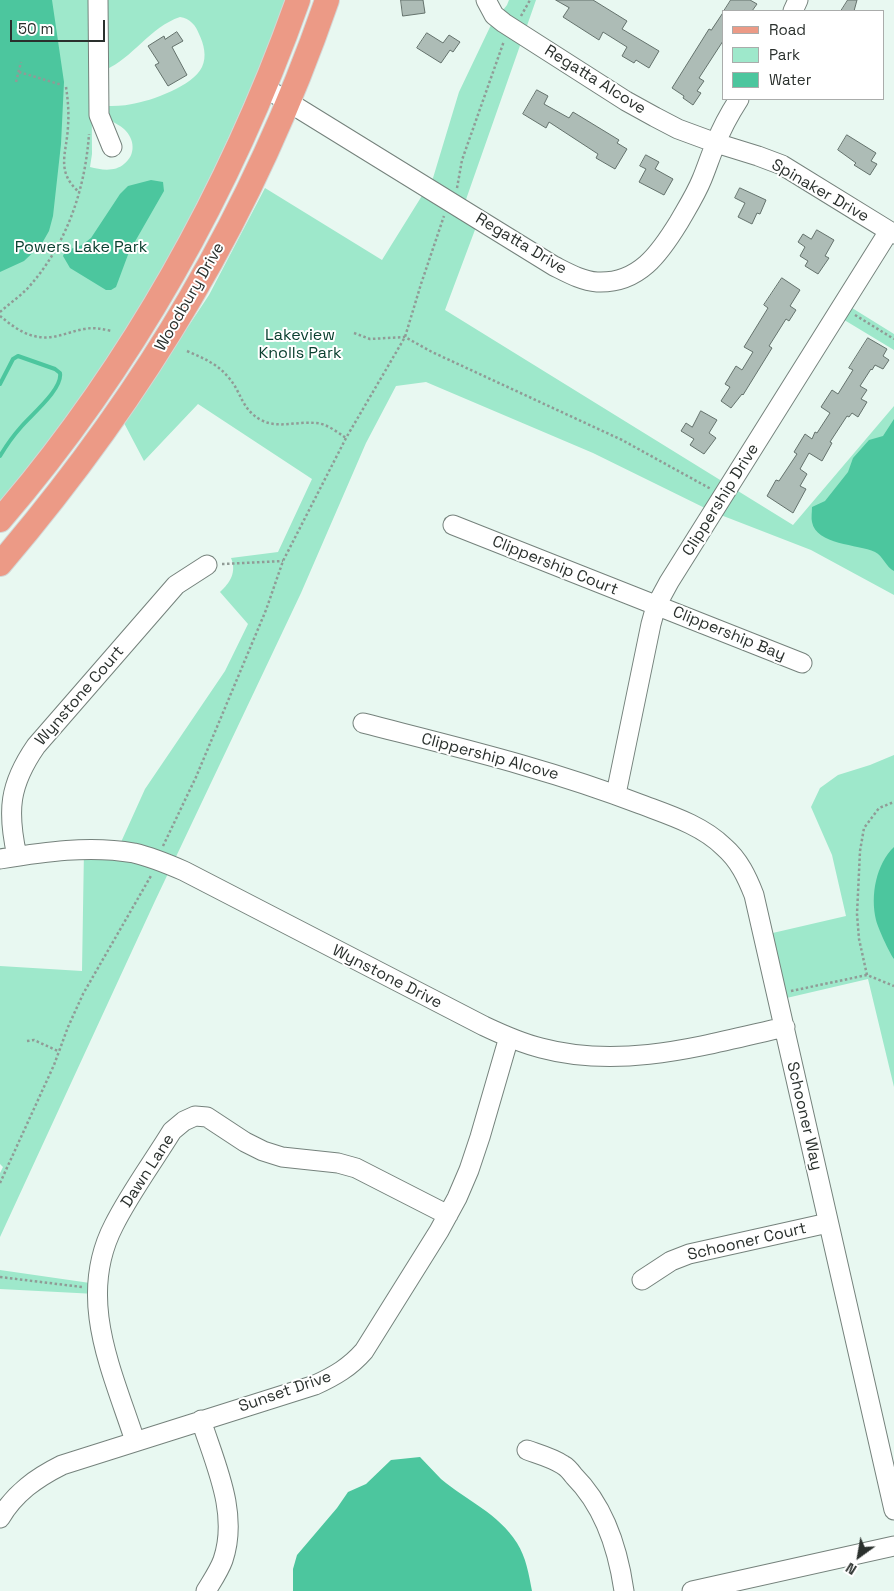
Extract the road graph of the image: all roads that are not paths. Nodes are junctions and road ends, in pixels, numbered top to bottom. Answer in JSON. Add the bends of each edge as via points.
{"nodes":[{"id":1,"x":98,"y":0,"type":"edge"},
{"id":2,"x":298,"y":0,"type":"edge"},
{"id":3,"x":327,"y":0,"type":"edge"},
{"id":4,"x":486,"y":0,"type":"edge"},
{"id":5,"x":264,"y":87,"type":"junction"},
{"id":6,"x":738,"y":100,"type":"edge"},
{"id":7,"x":289,"y":102,"type":"junction"},
{"id":8,"x":716,"y":143,"type":"junction"},
{"id":9,"x":112,"y":147,"type":"dead end"},
{"id":10,"x":891,"y":233,"type":"edge"},
{"id":11,"x":0,"y":520,"type":"edge"},
{"id":12,"x":453,"y":525,"type":"dead end"},
{"id":13,"x":0,"y":564,"type":"edge"},
{"id":14,"x":207,"y":565,"type":"road end"},
{"id":15,"x":656,"y":606,"type":"junction"},
{"id":16,"x":802,"y":663,"type":"dead end"},
{"id":17,"x":363,"y":723,"type":"dead end"},
{"id":18,"x":616,"y":794,"type":"junction"},
{"id":19,"x":9,"y":858,"type":"edge"},
{"id":20,"x":785,"y":1027,"type":"junction"},
{"id":21,"x":509,"y":1037,"type":"junction"},
{"id":22,"x":448,"y":1215,"type":"junction"},
{"id":23,"x":828,"y":1223,"type":"junction"},
{"id":24,"x":642,"y":1280,"type":"dead end"},
{"id":25,"x":201,"y":1420,"type":"junction"},
{"id":26,"x":135,"y":1442,"type":"junction"},
{"id":27,"x":527,"y":1450,"type":"dead end"},
{"id":28,"x":894,"y":1510,"type":"edge"},
{"id":29,"x":0,"y":1518,"type":"edge"},
{"id":30,"x":894,"y":1546,"type":"edge"},
{"id":31,"x":206,"y":1591,"type":"edge"},
{"id":32,"x":624,"y":1591,"type":"edge"},
{"id":33,"x":692,"y":1591,"type":"edge"}],
"edges":[{"from":1,"to":9,"type":"street","via":[[99,116]]},
{"from":2,"to":5,"type":"main road","name":"Woodbury Drive"},
{"from":3,"to":7,"type":"main road","name":"Woodbury Drive"},
{"from":4,"to":8,"type":"street","name":"Regatta Alcove","via":[[494,15],[504,23],[626,101],[678,129]]},
{"from":5,"to":7,"type":"street","name":"Regatta Drive"},
{"from":5,"to":11,"type":"main road","name":"Woodbury Drive","via":[[206,212],[150,311],[76,423]]},
{"from":6,"to":8,"type":"street","name":"Regatta Drive"},
{"from":7,"to":8,"type":"street","name":"Regatta Drive","via":[[554,266],[575,277],[598,282],[638,272],[663,248],[702,180]]},
{"from":7,"to":13,"type":"main road","name":"Woodbury Drive","via":[[235,219],[164,343],[83,461]]},
{"from":8,"to":10,"type":"street","name":"Spinaker Drive","via":[[782,166]]},
{"from":10,"to":15,"type":"street","name":"Clippership Drive","via":[[841,307]]},
{"from":12,"to":15,"type":"street","name":"Clippership Court"},
{"from":14,"to":19,"type":"street","name":"Wynstone Court","via":[[176,585],[25,762],[16,780],[12,800]]},
{"from":15,"to":16,"type":"street","name":"Clippership Bay"},
{"from":15,"to":18,"type":"street","name":"Clippership Drive"},
{"from":17,"to":18,"type":"street","name":"Clippership Alcove","via":[[533,768]]},
{"from":18,"to":20,"type":"street","name":"Schooner Way","via":[[683,821],[723,846],[736,859],[754,895]]},
{"from":19,"to":21,"type":"street","name":"Wynstone Drive","via":[[84,849],[135,854],[164,863]]},
{"from":20,"to":21,"type":"street","name":"Wynstone Drive","via":[[675,1052],[624,1057],[570,1054]]},
{"from":20,"to":23,"type":"street","name":"Schooner Way"},
{"from":21,"to":22,"type":"street","name":"Sunset Drive","via":[[469,1170]]},
{"from":22,"to":25,"type":"street","name":"Sunset Drive","via":[[364,1351],[344,1371],[315,1385]]},
{"from":22,"to":26,"type":"street","name":"Dawn Lane","via":[[356,1168],[263,1151],[193,1109],[172,1131],[114,1225],[104,1250],[96,1289],[103,1344]]},
{"from":23,"to":24,"type":"street","name":"Schooner Court","via":[[689,1254],[671,1261]]},
{"from":23,"to":28,"type":"street","name":"Schooner Way"},
{"from":25,"to":26,"type":"street","name":"Sunset Drive"},
{"from":25,"to":31,"type":"street","via":[[228,1514],[223,1560]]},
{"from":26,"to":29,"type":"street","name":"Sunset Drive","via":[[62,1465],[42,1475],[22,1489]]},
{"from":27,"to":32,"type":"street","via":[[563,1464],[582,1483],[611,1537]]},
{"from":30,"to":33,"type":"street"}]}
